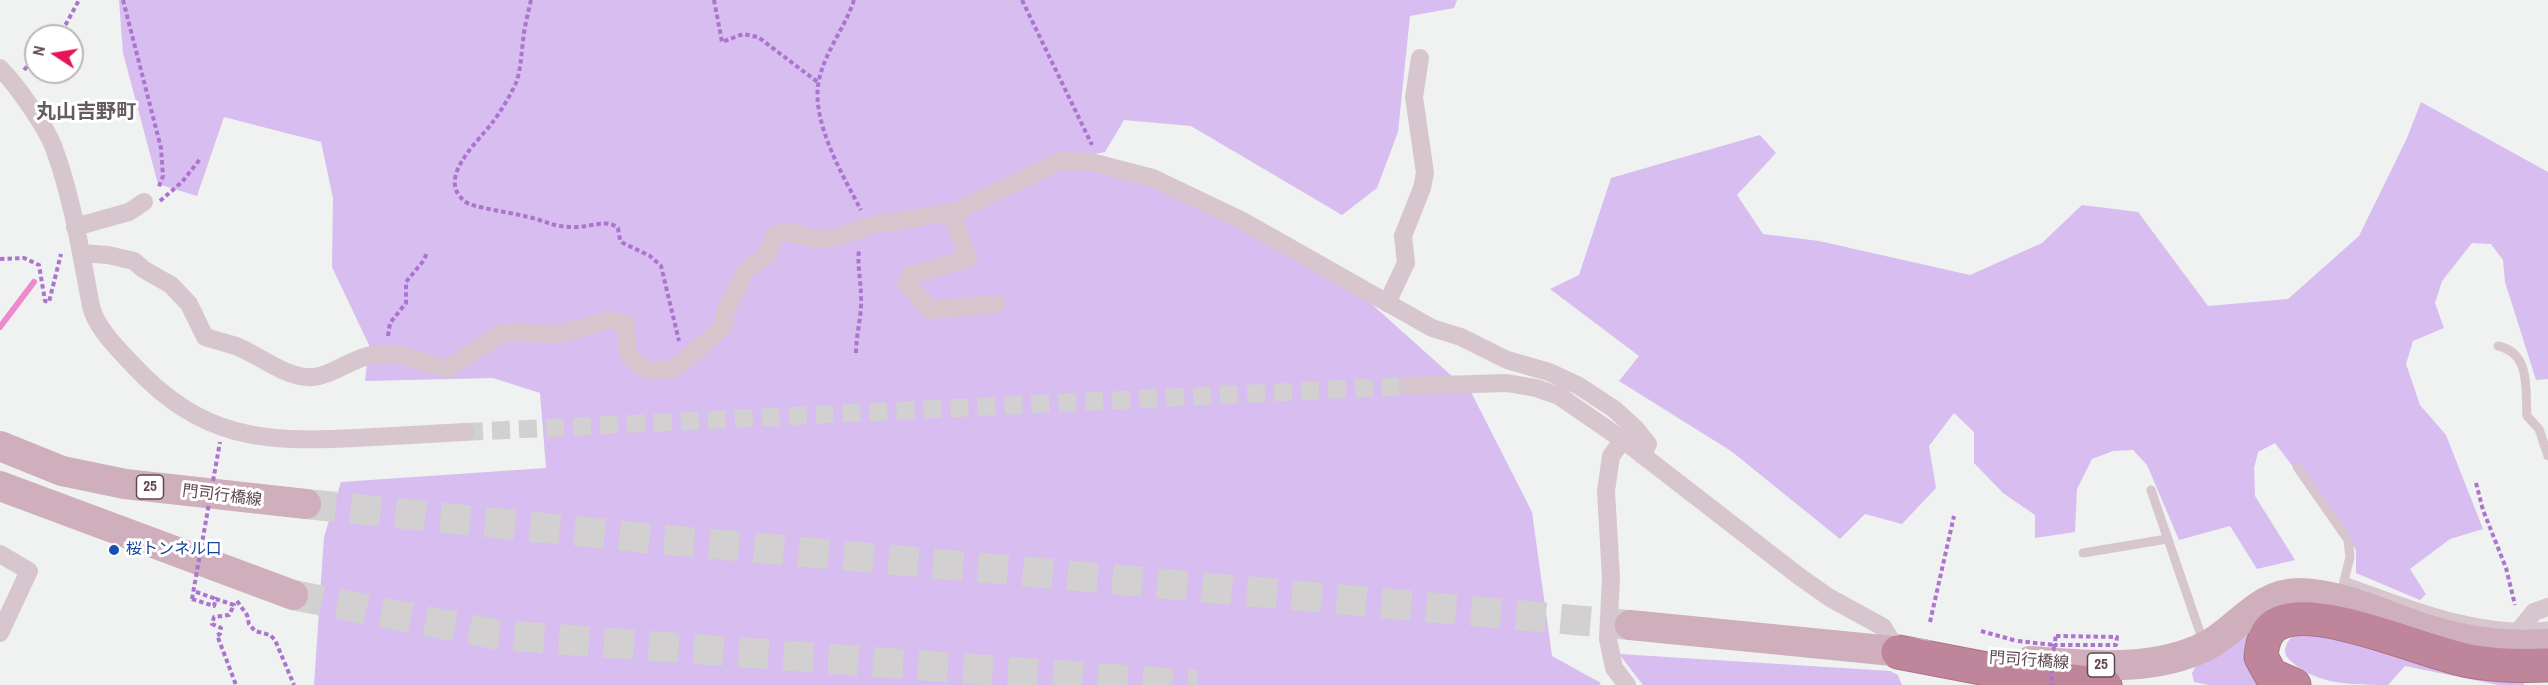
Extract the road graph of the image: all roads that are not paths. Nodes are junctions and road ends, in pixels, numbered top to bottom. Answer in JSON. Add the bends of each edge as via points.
{"nodes":[{"id":1,"x":1420,"y":58,"type":"dead end"},
{"id":2,"x":0,"y":68,"type":"edge"},
{"id":3,"x":144,"y":202,"type":"road end"},
{"id":4,"x":951,"y":212,"type":"junction"},
{"id":5,"x":78,"y":240,"type":"junction"},
{"id":6,"x":1387,"y":303,"type":"junction"},
{"id":7,"x":998,"y":304,"type":"dead end"},
{"id":8,"x":2498,"y":346,"type":"dead end"},
{"id":9,"x":1407,"y":386,"type":"tunnel mouth"},
{"id":10,"x":465,"y":432,"type":"tunnel mouth"},
{"id":11,"x":1623,"y":440,"type":"junction"},
{"id":12,"x":0,"y":446,"type":"edge"},
{"id":13,"x":1642,"y":455,"type":"junction"},
{"id":14,"x":2548,"y":456,"type":"edge"},
{"id":15,"x":2297,"y":467,"type":"dead end"},
{"id":16,"x":0,"y":486,"type":"edge"},
{"id":17,"x":2151,"y":490,"type":"dead end"},
{"id":18,"x":306,"y":504,"type":"tunnel mouth"},
{"id":19,"x":2168,"y":539,"type":"junction"},
{"id":20,"x":2083,"y":553,"type":"dead end"},
{"id":21,"x":0,"y":554,"type":"edge"},
{"id":22,"x":2342,"y":590,"type":"junction"},
{"id":23,"x":293,"y":595,"type":"tunnel mouth"},
{"id":24,"x":2548,"y":607,"type":"edge"},
{"id":25,"x":1630,"y":625,"type":"tunnel mouth"},
{"id":26,"x":2548,"y":626,"type":"edge"},
{"id":27,"x":2521,"y":628,"type":"junction"},
{"id":28,"x":0,"y":633,"type":"edge"},
{"id":29,"x":2548,"y":645,"type":"edge"},
{"id":30,"x":2205,"y":646,"type":"junction"},
{"id":31,"x":1898,"y":652,"type":"junction"},
{"id":32,"x":2548,"y":665,"type":"edge"},
{"id":33,"x":1627,"y":685,"type":"edge"},
{"id":34,"x":2105,"y":685,"type":"edge"},
{"id":35,"x":2294,"y":685,"type":"edge"}],
"edges":[{"from":1,"to":6,"type":"street","via":[[1414,97],[1425,173],[1403,236],[1406,263]]},
{"from":2,"to":5,"type":"street","via":[[15,83],[55,149]]},
{"from":3,"to":5,"type":"street"},
{"from":4,"to":5,"type":"street","via":[[868,226],[829,238],[780,232],[769,253],[746,271],[719,331],[685,362],[658,370],[646,369],[634,361],[628,353],[626,324],[610,320],[559,334],[504,332],[448,368],[387,353],[363,357],[316,377],[300,376],[236,346],[205,337],[180,292],[134,261],[108,255]]},
{"from":4,"to":6,"type":"street","via":[[1060,161],[1091,162],[1173,187],[1241,220]]},
{"from":4,"to":7,"type":"street","via":[[968,259],[910,275],[906,282],[930,310]]},
{"from":5,"to":10,"type":"street","via":[[92,309],[102,328],[171,400],[222,428],[263,438],[300,441]]},
{"from":6,"to":13,"type":"street","via":[[1432,328],[1579,386],[1636,429],[1648,444]]},
{"from":8,"to":14,"type":"lane","via":[[2511,351],[2521,366],[2527,382],[2527,416],[2539,429]]},
{"from":9,"to":11,"type":"street","via":[[1480,382],[1536,388],[1559,396]]},
{"from":11,"to":13,"type":"street"},
{"from":11,"to":33,"type":"street","via":[[1611,456],[1606,490],[1611,578],[1608,639],[1614,668]]},
{"from":12,"to":18,"type":"main road","name":"門司行橋線","number":"25","via":[[62,471],[125,484]]},
{"from":13,"to":31,"type":"street","via":[[1800,577],[1883,627]]},
{"from":15,"to":22,"type":"lane","via":[[2348,540],[2350,557]]},
{"from":16,"to":23,"type":"main road"},
{"from":17,"to":19,"type":"lane"},
{"from":19,"to":20,"type":"lane"},
{"from":19,"to":30,"type":"lane"},
{"from":21,"to":28,"type":"street","via":[[29,571]]},
{"from":22,"to":27,"type":"lane"},
{"from":22,"to":29,"type":"main road","name":"門司行橋線","number":"25","via":[[2449,636],[2496,644]]},
{"from":22,"to":30,"type":"main road","name":"門司行橋線","number":"25","via":[[2269,599]]},
{"from":24,"to":27,"type":"street","via":[[2534,612]]},
{"from":25,"to":31,"type":"main road","name":"門司行橋線","number":"25"},
{"from":26,"to":27,"type":"lane"},
{"from":30,"to":31,"type":"main road","name":"門司行橋線","number":"25","via":[[2162,661],[2128,665]]},
{"from":31,"to":34,"type":"highway","via":[[2002,672]]},
{"from":32,"to":35,"type":"highway","via":[[2470,661],[2338,624],[2301,619],[2271,628],[2261,657],[2271,675]]}]}
